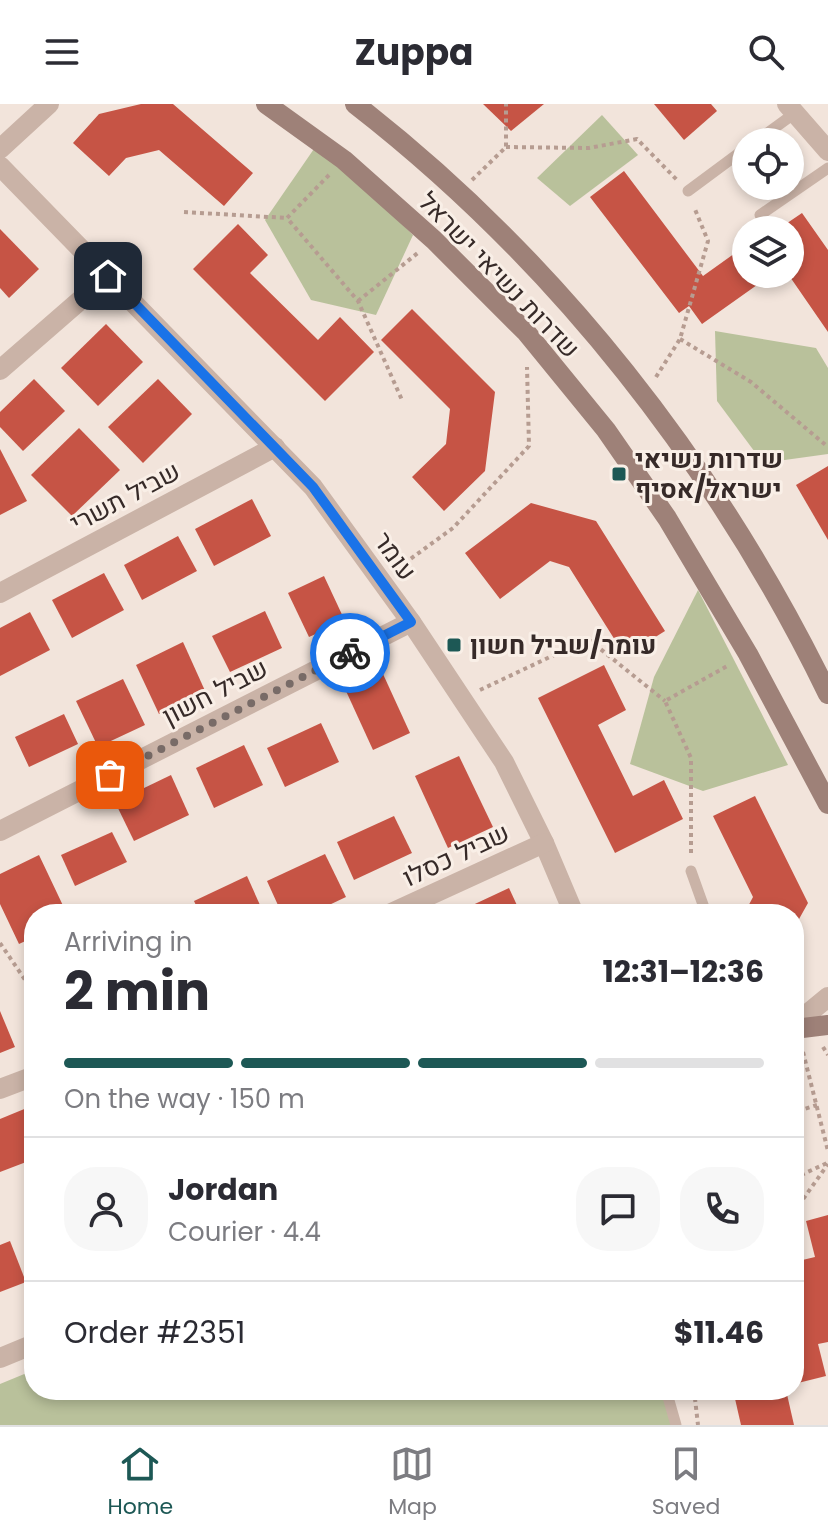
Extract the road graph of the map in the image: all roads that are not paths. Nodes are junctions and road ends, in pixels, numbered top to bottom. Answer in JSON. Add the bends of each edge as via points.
{"nodes":[{"id":1,"x":49,"y":104,"type":"edge"},
{"id":2,"x":266,"y":104,"type":"edge"},
{"id":3,"x":355,"y":104,"type":"edge"},
{"id":4,"x":791,"y":108,"type":"edge"},
{"id":5,"x":770,"y":128,"type":"edge"},
{"id":6,"x":0,"y":149,"type":"edge"},
{"id":7,"x":828,"y":151,"type":"edge"},
{"id":8,"x":732,"y":158,"type":"edge"},
{"id":9,"x":0,"y":166,"type":"edge"},
{"id":10,"x":828,"y":168,"type":"edge"},
{"id":11,"x":688,"y":191,"type":"dead end"},
{"id":12,"x":760,"y":215,"type":"dead end"},
{"id":13,"x":108,"y":276,"type":"junction"},
{"id":14,"x":0,"y":370,"type":"edge"},
{"id":15,"x":275,"y":447,"type":"junction"},
{"id":16,"x":0,"y":593,"type":"edge"},
{"id":17,"x":411,"y":622,"type":"junction"},
{"id":18,"x":828,"y":694,"type":"edge"},
{"id":19,"x":828,"y":804,"type":"edge"},
{"id":20,"x":0,"y":831,"type":"edge"},
{"id":21,"x":544,"y":843,"type":"junction"},
{"id":22,"x":691,"y":871,"type":"road end"},
{"id":23,"x":411,"y":904,"type":"edge"},
{"id":24,"x":570,"y":904,"type":"edge"},
{"id":25,"x":703,"y":904,"type":"edge"},
{"id":26,"x":828,"y":997,"type":"edge"},
{"id":27,"x":828,"y":1014,"type":"edge"},
{"id":28,"x":804,"y":1018,"type":"edge"},
{"id":29,"x":804,"y":1023,"type":"edge"},
{"id":30,"x":828,"y":1025,"type":"edge"},
{"id":31,"x":804,"y":1026,"type":"edge"},
{"id":32,"x":24,"y":1080,"type":"edge"},
{"id":33,"x":0,"y":1089,"type":"edge"},
{"id":34,"x":24,"y":1348,"type":"edge"},
{"id":35,"x":0,"y":1358,"type":"edge"},
{"id":36,"x":669,"y":1400,"type":"edge"},
{"id":37,"x":676,"y":1425,"type":"edge"}],
"edges":[{"from":1,"to":6,"type":"street"},
{"from":2,"to":19,"type":"street","name":"שדרות נשיאי ישראל","via":[[344,160],[434,240],[526,332],[606,430],[748,654]]},
{"from":3,"to":18,"type":"street","name":"שדרות נשיאי ישראל","via":[[525,255],[644,396],[736,529]]},
{"from":4,"to":5,"type":"lane"},
{"from":4,"to":7,"type":"street"},
{"from":8,"to":11,"type":"lane"},
{"from":9,"to":13,"type":"street","name":"עומר"},
{"from":10,"to":12,"type":"lane"},
{"from":13,"to":14,"type":"street"},
{"from":13,"to":15,"type":"street","name":"עומר"},
{"from":15,"to":16,"type":"street","name":"שביל תשרי"},
{"from":15,"to":17,"type":"street","name":"עומר","via":[[313,487]]},
{"from":17,"to":20,"type":"street","name":"שביל חשון"},
{"from":17,"to":21,"type":"street","name":"עומר","via":[[504,762]]},
{"from":21,"to":23,"type":"street","name":"שביל כסלו"},
{"from":21,"to":24,"type":"street","name":"עומר"},
{"from":22,"to":25,"type":"lane"},
{"from":26,"to":28,"type":"street"},
{"from":27,"to":29,"type":"street"},
{"from":30,"to":31,"type":"street"},
{"from":32,"to":33,"type":"street"},
{"from":34,"to":35,"type":"street"},
{"from":36,"to":37,"type":"lane"}]}
